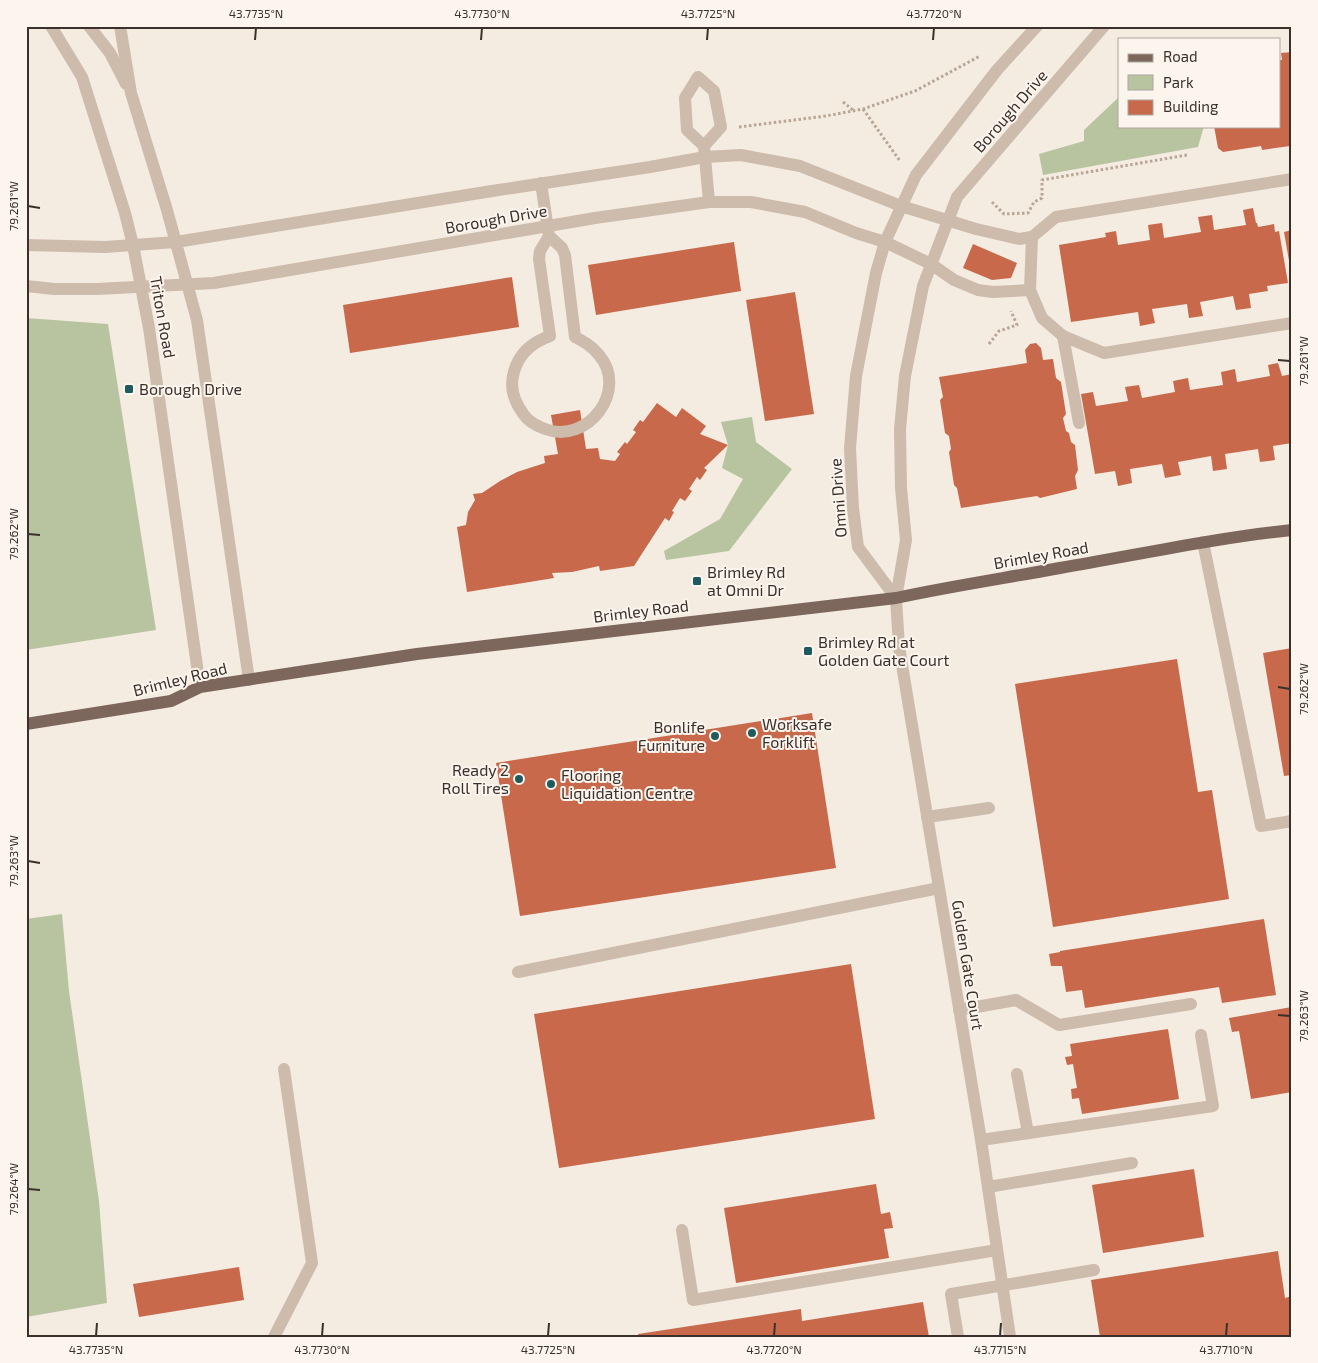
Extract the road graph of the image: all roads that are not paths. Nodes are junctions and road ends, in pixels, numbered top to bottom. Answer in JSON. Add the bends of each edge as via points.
{"nodes":[{"id":1,"x":51,"y":26,"type":"edge"},
{"id":2,"x":89,"y":26,"type":"edge"},
{"id":3,"x":120,"y":26,"type":"edge"},
{"id":4,"x":1037,"y":26,"type":"edge"},
{"id":5,"x":1104,"y":26,"type":"edge"},
{"id":6,"x":131,"y":93,"type":"junction"},
{"id":7,"x":704,"y":151,"type":"junction"},
{"id":8,"x":1292,"y":179,"type":"edge"},
{"id":9,"x":541,"y":183,"type":"junction"},
{"id":10,"x":709,"y":202,"type":"junction"},
{"id":11,"x":901,"y":206,"type":"junction"},
{"id":12,"x":947,"y":221,"type":"junction"},
{"id":13,"x":548,"y":232,"type":"junction"},
{"id":14,"x":1032,"y":237,"type":"junction"},
{"id":15,"x":176,"y":242,"type":"junction"},
{"id":16,"x":885,"y":242,"type":"junction"},
{"id":17,"x":26,"y":245,"type":"edge"},
{"id":18,"x":134,"y":245,"type":"junction"},
{"id":19,"x":931,"y":264,"type":"junction"},
{"id":20,"x":188,"y":284,"type":"junction"},
{"id":21,"x":26,"y":286,"type":"edge"},
{"id":22,"x":142,"y":286,"type":"junction"},
{"id":23,"x":1030,"y":290,"type":"junction"},
{"id":24,"x":1292,"y":323,"type":"edge"},
{"id":25,"x":1063,"y":336,"type":"junction"},
{"id":26,"x":1079,"y":423,"type":"dead end"},
{"id":27,"x":1292,"y":530,"type":"edge"},
{"id":28,"x":1203,"y":542,"type":"junction"},
{"id":29,"x":896,"y":598,"type":"junction"},
{"id":30,"x":249,"y":680,"type":"junction"},
{"id":31,"x":200,"y":687,"type":"junction"},
{"id":32,"x":26,"y":724,"type":"edge"},
{"id":33,"x":989,"y":808,"type":"dead end"},
{"id":34,"x":927,"y":817,"type":"junction"},
{"id":35,"x":1292,"y":821,"type":"edge"},
{"id":36,"x":939,"y":888,"type":"junction"},
{"id":37,"x":518,"y":972,"type":"dead end"},
{"id":38,"x":1191,"y":1004,"type":"dead end"},
{"id":39,"x":959,"y":1010,"type":"junction"},
{"id":40,"x":1201,"y":1035,"type":"dead end"},
{"id":41,"x":284,"y":1069,"type":"dead end"},
{"id":42,"x":1017,"y":1074,"type":"dead end"},
{"id":43,"x":1028,"y":1133,"type":"junction"},
{"id":44,"x":981,"y":1140,"type":"junction"},
{"id":45,"x":1132,"y":1163,"type":"dead end"},
{"id":46,"x":988,"y":1187,"type":"junction"},
{"id":47,"x":682,"y":1230,"type":"dead end"},
{"id":48,"x":997,"y":1250,"type":"junction"},
{"id":49,"x":1094,"y":1270,"type":"dead end"},
{"id":50,"x":1002,"y":1286,"type":"junction"},
{"id":51,"x":274,"y":1337,"type":"edge"},
{"id":52,"x":958,"y":1337,"type":"edge"},
{"id":53,"x":1010,"y":1337,"type":"edge"}],
"edges":[{"from":1,"to":18,"type":"street","name":"Triton Road","via":[[82,77]]},
{"from":2,"to":6,"type":"street","via":[[110,53]]},
{"from":3,"to":6,"type":"street","name":"Triton Road"},
{"from":4,"to":11,"type":"street","name":"Borough Drive","via":[[997,70],[927,159]]},
{"from":5,"to":12,"type":"street","name":"Borough Drive","via":[[957,197]]},
{"from":6,"to":15,"type":"street","name":"Triton Road"},
{"from":7,"to":7,"type":"street","via":[[687,130],[685,98],[698,77],[714,91],[722,127]]},
{"from":7,"to":9,"type":"street","name":"Borough Drive","via":[[650,167]]},
{"from":7,"to":10,"type":"street"},
{"from":7,"to":11,"type":"street","name":"Borough Drive","via":[[800,166]]},
{"from":8,"to":14,"type":"street","via":[[1056,217]]},
{"from":9,"to":13,"type":"street"},
{"from":9,"to":15,"type":"street","name":"Borough Drive"},
{"from":10,"to":13,"type":"street","name":"Borough Drive","via":[[594,218]]},
{"from":10,"to":16,"type":"street","name":"Borough Drive","via":[[751,202],[805,212]]},
{"from":11,"to":12,"type":"street","name":"Borough Drive"},
{"from":11,"to":16,"type":"street","name":"Omni Drive"},
{"from":12,"to":14,"type":"street","via":[[1019,239]]},
{"from":12,"to":19,"type":"street","name":"Borough Drive"},
{"from":13,"to":13,"type":"street","via":[[539,259],[550,336],[531,345],[521,355],[512,380],[513,394],[526,418],[537,426],[562,432],[582,427],[594,419],[604,403],[609,385],[608,373],[600,356],[589,344],[574,337],[565,255]]},
{"from":13,"to":20,"type":"street","name":"Borough Drive","via":[[214,283]]},
{"from":14,"to":23,"type":"street"},
{"from":15,"to":18,"type":"street","name":"Borough Drive"},
{"from":15,"to":20,"type":"street","name":"Triton Road"},
{"from":16,"to":19,"type":"street","name":"Borough Drive"},
{"from":16,"to":29,"type":"street","name":"Omni Drive","via":[[856,376],[850,448],[858,547]]},
{"from":17,"to":18,"type":"street","name":"Borough Drive"},
{"from":18,"to":22,"type":"street","name":"Triton Road"},
{"from":19,"to":23,"type":"street","name":"Borough Drive","via":[[954,280],[978,290]]},
{"from":19,"to":29,"type":"street","via":[[923,286],[905,376],[900,429],[906,540]]},
{"from":20,"to":22,"type":"street","name":"Borough Drive"},
{"from":20,"to":30,"type":"street","name":"Triton Road","via":[[204,365]]},
{"from":21,"to":22,"type":"street","name":"Borough Drive","via":[[97,289]]},
{"from":22,"to":31,"type":"street","name":"Triton Road"},
{"from":23,"to":25,"type":"street","via":[[1042,318]]},
{"from":24,"to":25,"type":"street","via":[[1104,353]]},
{"from":25,"to":26,"type":"street"},
{"from":27,"to":28,"type":"main road","name":"Brimley Road"},
{"from":28,"to":29,"type":"main road","name":"Brimley Road"},
{"from":28,"to":35,"type":"street","via":[[1262,826]]},
{"from":29,"to":30,"type":"main road","name":"Brimley Road","via":[[417,654]]},
{"from":29,"to":34,"type":"street","name":"Golden Gate Court","via":[[899,647]]},
{"from":30,"to":31,"type":"main road","name":"Brimley Road"},
{"from":31,"to":32,"type":"main road","name":"Brimley Road","via":[[171,701]]},
{"from":33,"to":34,"type":"street"},
{"from":34,"to":36,"type":"street","name":"Golden Gate Court"},
{"from":36,"to":37,"type":"street"},
{"from":36,"to":39,"type":"street","name":"Golden Gate Court"},
{"from":38,"to":39,"type":"street","via":[[1060,1025],[1016,1000]]},
{"from":39,"to":44,"type":"street","name":"Golden Gate Court"},
{"from":40,"to":43,"type":"street","via":[[1213,1106]]},
{"from":41,"to":51,"type":"street","via":[[312,1263]]},
{"from":42,"to":43,"type":"street"},
{"from":43,"to":44,"type":"street"},
{"from":44,"to":46,"type":"street","name":"Golden Gate Court"},
{"from":45,"to":46,"type":"street"},
{"from":46,"to":48,"type":"street","name":"Golden Gate Court"},
{"from":47,"to":48,"type":"street","via":[[693,1300]]},
{"from":48,"to":50,"type":"street","name":"Golden Gate Court"},
{"from":49,"to":50,"type":"street"},
{"from":50,"to":52,"type":"street","via":[[950,1294]]},
{"from":50,"to":53,"type":"street","name":"Golden Gate Court"}]}
